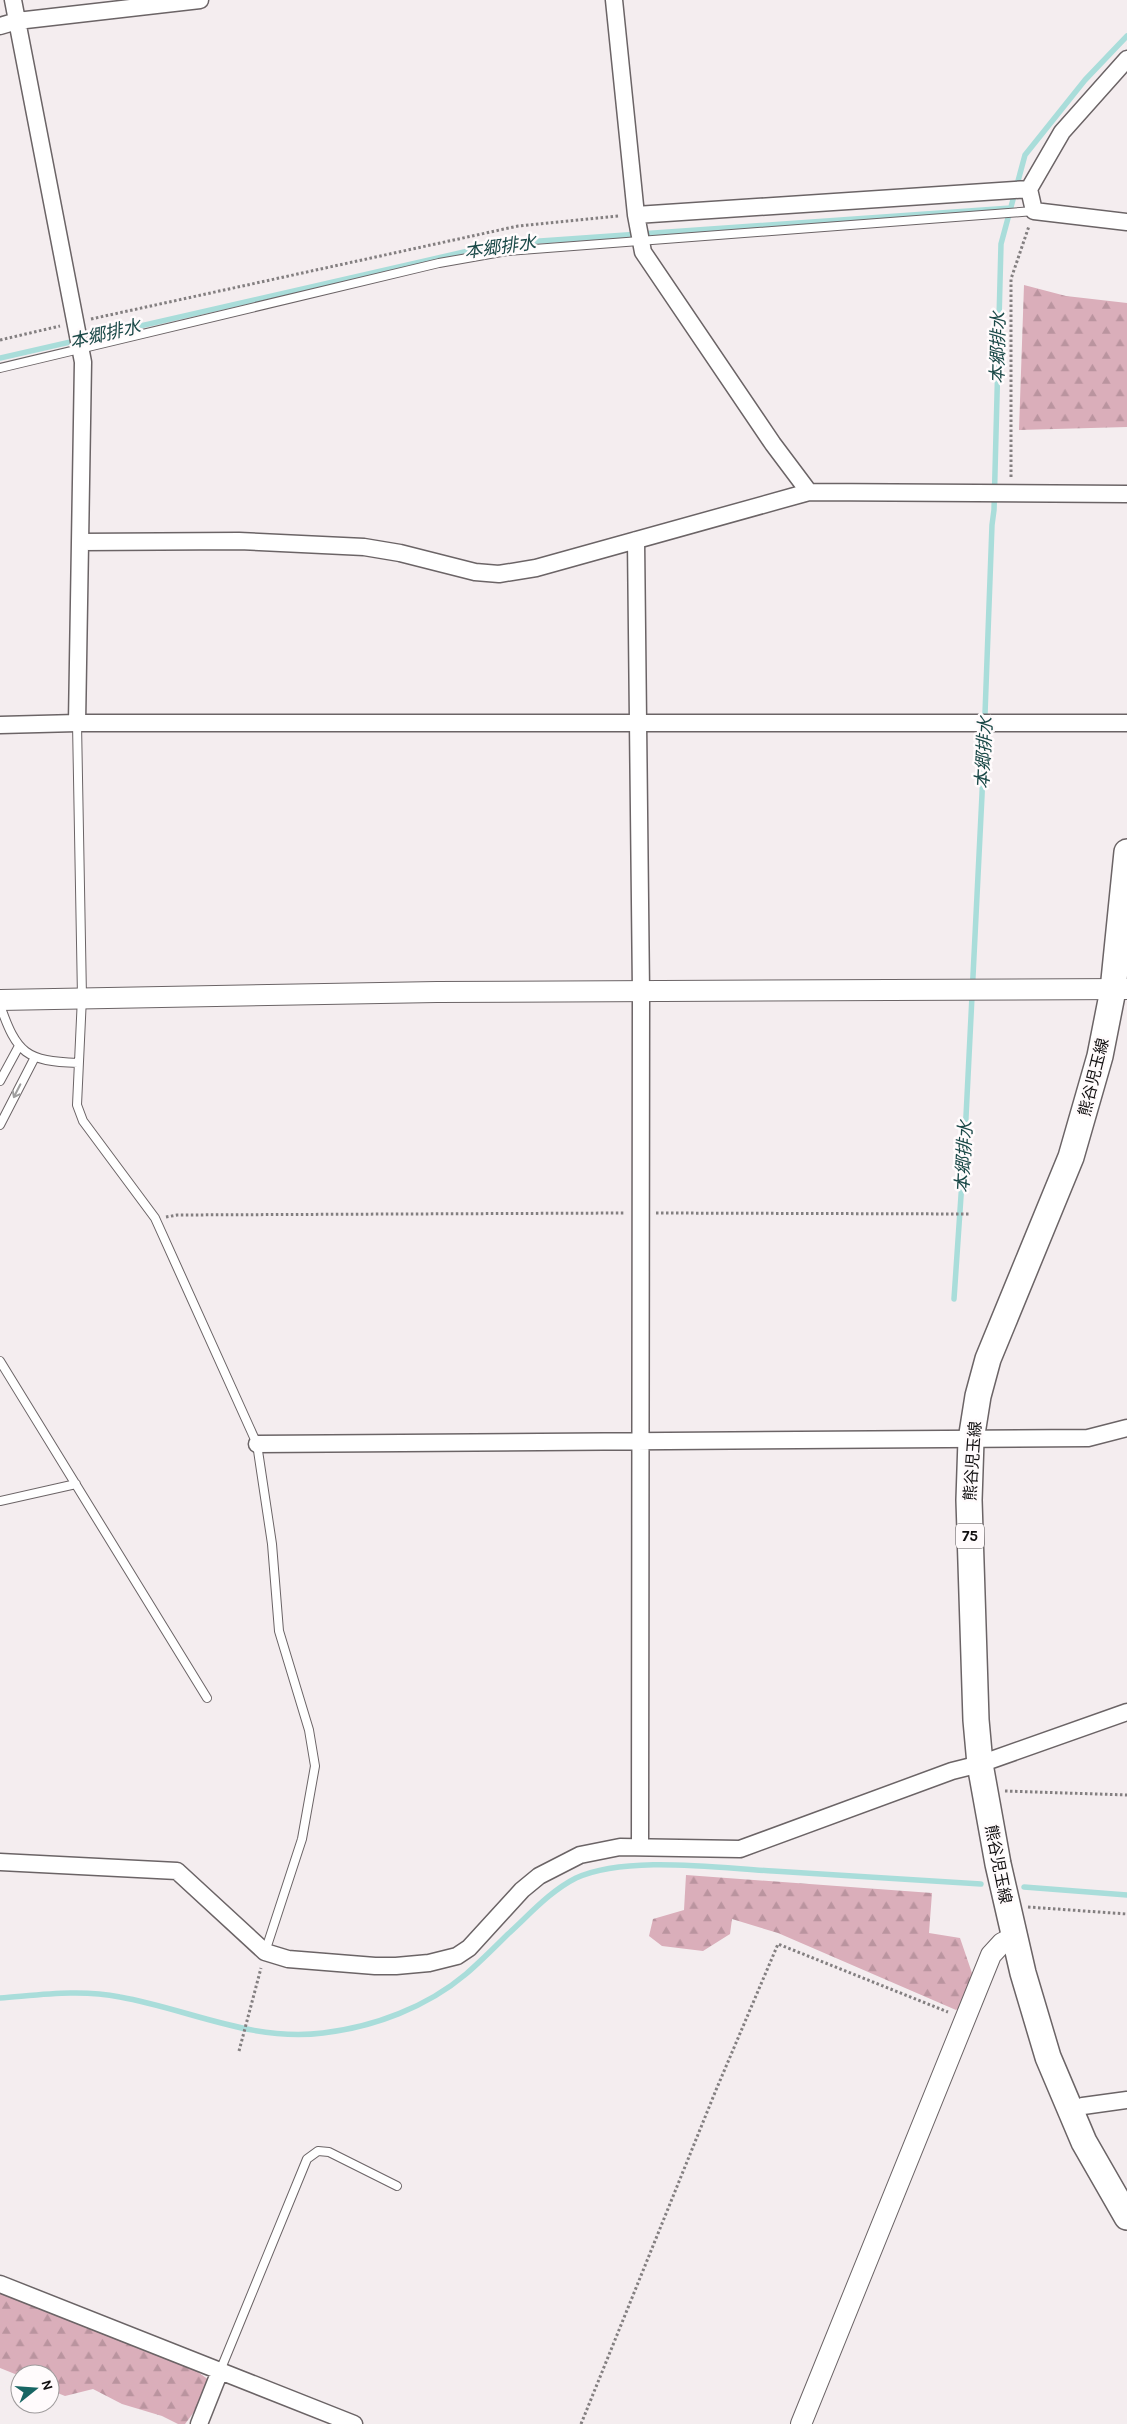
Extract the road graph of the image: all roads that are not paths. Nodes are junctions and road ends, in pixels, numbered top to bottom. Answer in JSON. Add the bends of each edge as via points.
{"nodes":[{"id":1,"x":13,"y":0,"type":"edge"},
{"id":2,"x":200,"y":0,"type":"edge"},
{"id":3,"x":614,"y":0,"type":"edge"},
{"id":4,"x":17,"y":21,"type":"junction"},
{"id":5,"x":0,"y":26,"type":"edge"},
{"id":6,"x":1127,"y":59,"type":"edge"},
{"id":7,"x":1028,"y":189,"type":"junction"},
{"id":8,"x":1034,"y":211,"type":"junction"},
{"id":9,"x":636,"y":214,"type":"junction"},
{"id":10,"x":1127,"y":222,"type":"edge"},
{"id":11,"x":641,"y":242,"type":"junction"},
{"id":12,"x":81,"y":349,"type":"junction"},
{"id":13,"x":0,"y":368,"type":"edge"},
{"id":14,"x":809,"y":492,"type":"junction"},
{"id":15,"x":1127,"y":494,"type":"edge"},
{"id":16,"x":636,"y":540,"type":"junction"},
{"id":17,"x":81,"y":542,"type":"junction"},
{"id":18,"x":77,"y":723,"type":"junction"},
{"id":19,"x":1127,"y":723,"type":"edge"},
{"id":20,"x":638,"y":724,"type":"junction"},
{"id":21,"x":0,"y":725,"type":"edge"},
{"id":22,"x":1127,"y":852,"type":"edge"},
{"id":23,"x":1120,"y":990,"type":"edge"},
{"id":24,"x":641,"y":992,"type":"junction"},
{"id":25,"x":82,"y":997,"type":"junction"},
{"id":26,"x":0,"y":1000,"type":"edge"},
{"id":27,"x":0,"y":1005,"type":"edge"},
{"id":28,"x":19,"y":1046,"type":"junction"},
{"id":29,"x":35,"y":1057,"type":"junction"},
{"id":30,"x":78,"y":1063,"type":"junction"},
{"id":31,"x":0,"y":1081,"type":"edge"},
{"id":32,"x":0,"y":1125,"type":"edge"},
{"id":33,"x":0,"y":1361,"type":"edge"},
{"id":34,"x":1127,"y":1428,"type":"edge"},
{"id":35,"x":971,"y":1440,"type":"junction"},
{"id":36,"x":641,"y":1443,"type":"junction"},
{"id":37,"x":257,"y":1444,"type":"junction"},
{"id":38,"x":76,"y":1484,"type":"junction"},
{"id":39,"x":0,"y":1501,"type":"edge"},
{"id":40,"x":207,"y":1698,"type":"dead end"},
{"id":41,"x":1127,"y":1712,"type":"edge"},
{"id":42,"x":980,"y":1764,"type":"junction"},
{"id":43,"x":640,"y":1846,"type":"junction"},
{"id":44,"x":0,"y":1862,"type":"edge"},
{"id":45,"x":1014,"y":1937,"type":"junction"},
{"id":46,"x":265,"y":1952,"type":"junction"},
{"id":47,"x":1127,"y":2100,"type":"edge"},
{"id":48,"x":1071,"y":2113,"type":"junction"},
{"id":49,"x":397,"y":2186,"type":"dead end"},
{"id":50,"x":1127,"y":2217,"type":"edge"},
{"id":51,"x":0,"y":2284,"type":"edge"},
{"id":52,"x":220,"y":2371,"type":"junction"},
{"id":53,"x":199,"y":2424,"type":"edge"},
{"id":54,"x":354,"y":2424,"type":"edge"},
{"id":55,"x":801,"y":2424,"type":"edge"}],
"edges":[{"from":1,"to":4,"type":"street"},
{"from":2,"to":4,"type":"street"},
{"from":3,"to":9,"type":"street"},
{"from":4,"to":5,"type":"street"},
{"from":4,"to":12,"type":"street"},
{"from":6,"to":7,"type":"street","via":[[1062,132]]},
{"from":7,"to":8,"type":"street"},
{"from":7,"to":9,"type":"street"},
{"from":8,"to":10,"type":"street"},
{"from":8,"to":11,"type":"lane"},
{"from":9,"to":11,"type":"street"},
{"from":11,"to":12,"type":"lane","via":[[506,251],[439,263]]},
{"from":11,"to":14,"type":"street","via":[[643,252],[772,444]]},
{"from":12,"to":13,"type":"lane"},
{"from":12,"to":17,"type":"street"},
{"from":14,"to":15,"type":"street"},
{"from":14,"to":16,"type":"street"},
{"from":16,"to":17,"type":"street","via":[[536,568],[499,574],[475,572],[364,547],[239,541]]},
{"from":16,"to":20,"type":"street"},
{"from":17,"to":18,"type":"street"},
{"from":18,"to":20,"type":"street"},
{"from":18,"to":21,"type":"street"},
{"from":18,"to":25,"type":"lane"},
{"from":19,"to":20,"type":"street"},
{"from":20,"to":24,"type":"street"},
{"from":22,"to":23,"type":"main road","name":"熊谷児玉線","number":"75"},
{"from":23,"to":24,"type":"street"},
{"from":23,"to":35,"type":"main road","name":"熊谷児玉線","number":"75","via":[[1071,1157],[988,1358]]},
{"from":24,"to":25,"type":"street"},
{"from":24,"to":36,"type":"street"},
{"from":25,"to":26,"type":"street"},
{"from":25,"to":30,"type":"lane"},
{"from":27,"to":28,"type":"lane","via":[[10,1034]]},
{"from":28,"to":29,"type":"lane"},
{"from":28,"to":31,"type":"lane"},
{"from":29,"to":30,"type":"lane"},
{"from":29,"to":32,"type":"lane","one_way":true},
{"from":30,"to":37,"type":"lane","via":[[77,1105],[84,1121],[155,1218]]},
{"from":33,"to":38,"type":"lane"},
{"from":34,"to":35,"type":"street","via":[[1088,1438]]},
{"from":35,"to":36,"type":"street"},
{"from":35,"to":42,"type":"main road","name":"熊谷児玉線","number":"75","via":[[968,1500]]},
{"from":36,"to":37,"type":"street"},
{"from":36,"to":43,"type":"street"},
{"from":37,"to":46,"type":"lane","via":[[272,1544],[279,1631],[309,1730],[315,1766],[302,1839]]},
{"from":38,"to":39,"type":"lane"},
{"from":38,"to":40,"type":"lane"},
{"from":41,"to":42,"type":"street"},
{"from":42,"to":43,"type":"street","via":[[952,1771],[740,1849]]},
{"from":42,"to":45,"type":"main road","name":"熊谷児玉線","number":"75"},
{"from":43,"to":46,"type":"street","via":[[600,1850],[560,1863],[522,1890],[469,1948],[442,1961],[375,1966],[288,1959]]},
{"from":44,"to":46,"type":"street","via":[[177,1871]]},
{"from":45,"to":48,"type":"main road","name":"熊谷児玉線","number":"75","via":[[1035,2017]]},
{"from":45,"to":55,"type":"street","via":[[1002,1943],[991,1956]]},
{"from":47,"to":48,"type":"street","via":[[1083,2106]]},
{"from":48,"to":50,"type":"main road","name":"熊谷児玉線","number":"75","via":[[1098,2169]]},
{"from":49,"to":52,"type":"lane","via":[[329,2152],[318,2151],[307,2159]]},
{"from":51,"to":52,"type":"street"},
{"from":52,"to":53,"type":"street"},
{"from":52,"to":54,"type":"street"}]}
